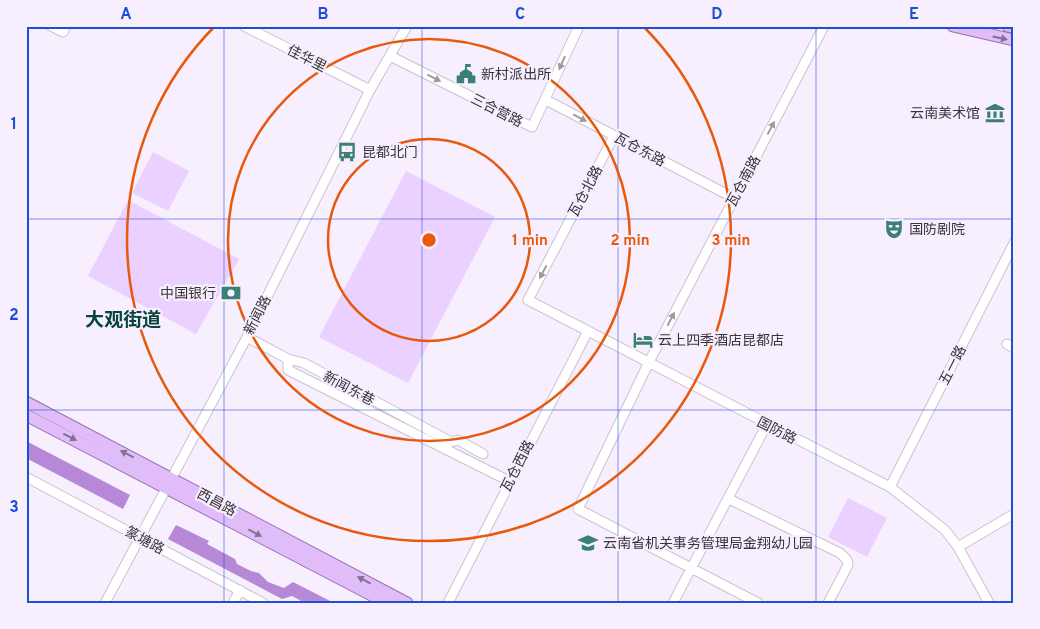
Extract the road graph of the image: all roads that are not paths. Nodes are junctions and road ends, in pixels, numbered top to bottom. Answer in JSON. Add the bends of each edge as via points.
{"nodes":[{"id":1,"x":51,"y":26,"type":"edge"},
{"id":2,"x":244,"y":26,"type":"edge"},
{"id":3,"x":407,"y":26,"type":"edge"},
{"id":4,"x":578,"y":26,"type":"edge"},
{"id":5,"x":824,"y":26,"type":"edge"},
{"id":6,"x":952,"y":26,"type":"edge"},
{"id":7,"x":1008,"y":26,"type":"edge"},
{"id":8,"x":1014,"y":27,"type":"edge"},
{"id":9,"x":64,"y":29,"type":"edge"},
{"id":10,"x":1014,"y":40,"type":"edge"},
{"id":11,"x":390,"y":56,"type":"junction"},
{"id":12,"x":370,"y":90,"type":"junction"},
{"id":13,"x":546,"y":100,"type":"junction"},
{"id":14,"x":614,"y":136,"type":"junction"},
{"id":15,"x":734,"y":198,"type":"junction"},
{"id":16,"x":1014,"y":243,"type":"edge"},
{"id":17,"x":528,"y":300,"type":"joint"},
{"id":18,"x":588,"y":330,"type":"junction"},
{"id":19,"x":246,"y":337,"type":"junction"},
{"id":20,"x":288,"y":359,"type":"junction"},
{"id":21,"x":649,"y":362,"type":"junction"},
{"id":22,"x":26,"y":402,"type":"edge"},
{"id":23,"x":26,"y":415,"type":"edge"},
{"id":24,"x":767,"y":424,"type":"junction"},
{"id":25,"x":483,"y":454,"type":"dead end"},
{"id":26,"x":26,"y":477,"type":"edge"},
{"id":27,"x":509,"y":481,"type":"junction"},
{"id":28,"x":168,"y":482,"type":"junction"},
{"id":29,"x":890,"y":487,"type":"junction"},
{"id":30,"x":729,"y":499,"type":"junction"},
{"id":31,"x":1014,"y":514,"type":"edge"},
{"id":32,"x":140,"y":537,"type":"junction"},
{"id":33,"x":958,"y":547,"type":"junction"},
{"id":34,"x":690,"y":569,"type":"junction"},
{"id":35,"x":240,"y":590,"type":"junction"},
{"id":36,"x":105,"y":603,"type":"edge"},
{"id":37,"x":233,"y":603,"type":"edge"},
{"id":38,"x":263,"y":603,"type":"edge"},
{"id":39,"x":387,"y":603,"type":"edge"},
{"id":40,"x":407,"y":603,"type":"edge"},
{"id":41,"x":448,"y":603,"type":"edge"},
{"id":42,"x":673,"y":603,"type":"edge"},
{"id":43,"x":758,"y":603,"type":"edge"},
{"id":44,"x":828,"y":603,"type":"edge"},
{"id":45,"x":989,"y":603,"type":"edge"}],
"edges":[{"from":1,"to":9,"type":"street"},
{"from":2,"to":12,"type":"street","name":"佳华里"},
{"from":3,"to":11,"type":"street","name":"新闻路"},
{"from":4,"to":13,"type":"street","name":"三合营路","one_way":true},
{"from":15,"to":5,"type":"street","name":"瓦仓南路","one_way":true},
{"from":6,"to":10,"type":"main road","one_way":true},
{"from":7,"to":8,"type":"main road"},
{"from":11,"to":12,"type":"street","name":"新闻路"},
{"from":11,"to":13,"type":"street","name":"三合营路","one_way":true,"via":[[532,128]]},
{"from":12,"to":19,"type":"street","name":"新闻路"},
{"from":13,"to":14,"type":"street","name":"瓦仓东路","one_way":true},
{"from":14,"to":15,"type":"street","name":"瓦仓东路"},
{"from":14,"to":17,"type":"street","name":"瓦仓北路","one_way":true},
{"from":21,"to":15,"type":"street","name":"瓦仓南路","one_way":true},
{"from":16,"to":29,"type":"street","name":"五一路"},
{"from":17,"to":18,"type":"street","name":"国防路"},
{"from":18,"to":21,"type":"street","name":"国防路"},
{"from":18,"to":27,"type":"street","name":"瓦仓西路"},
{"from":19,"to":20,"type":"street","name":"新闻东巷"},
{"from":19,"to":28,"type":"street","name":"新闻路"},
{"from":20,"to":25,"type":"street","name":"新闻东巷","via":[[304,364],[451,442],[458,440]]},
{"from":20,"to":27,"type":"street","via":[[288,370]]},
{"from":21,"to":24,"type":"street","name":"国防路"},
{"from":21,"to":34,"type":"street","name":"瓦仓南路","via":[[578,509]]},
{"from":28,"to":22,"type":"main road","name":"西昌路","one_way":true},
{"from":23,"to":28,"type":"main road","name":"西昌路","one_way":true},
{"from":24,"to":29,"type":"street","name":"国防路"},
{"from":24,"to":30,"type":"street"},
{"from":26,"to":32,"type":"street","name":"篆塘路"},
{"from":27,"to":41,"type":"street","name":"瓦仓西路"},
{"from":28,"to":32,"type":"street","name":"新闻路"},
{"from":28,"to":39,"type":"main road","name":"西昌路","one_way":true},
{"from":40,"to":28,"type":"main road","name":"西昌路","one_way":true},
{"from":29,"to":33,"type":"street","name":"国防路","via":[[930,516]]},
{"from":30,"to":34,"type":"street"},
{"from":30,"to":44,"type":"street","via":[[847,560],[848,565]]},
{"from":31,"to":33,"type":"street"},
{"from":32,"to":35,"type":"street","name":"篆塘路"},
{"from":32,"to":36,"type":"street","name":"新闻路"},
{"from":33,"to":45,"type":"street","name":"国防路"},
{"from":34,"to":42,"type":"street"},
{"from":34,"to":43,"type":"street"},
{"from":35,"to":37,"type":"street"},
{"from":35,"to":38,"type":"street","name":"篆塘路"}]}
